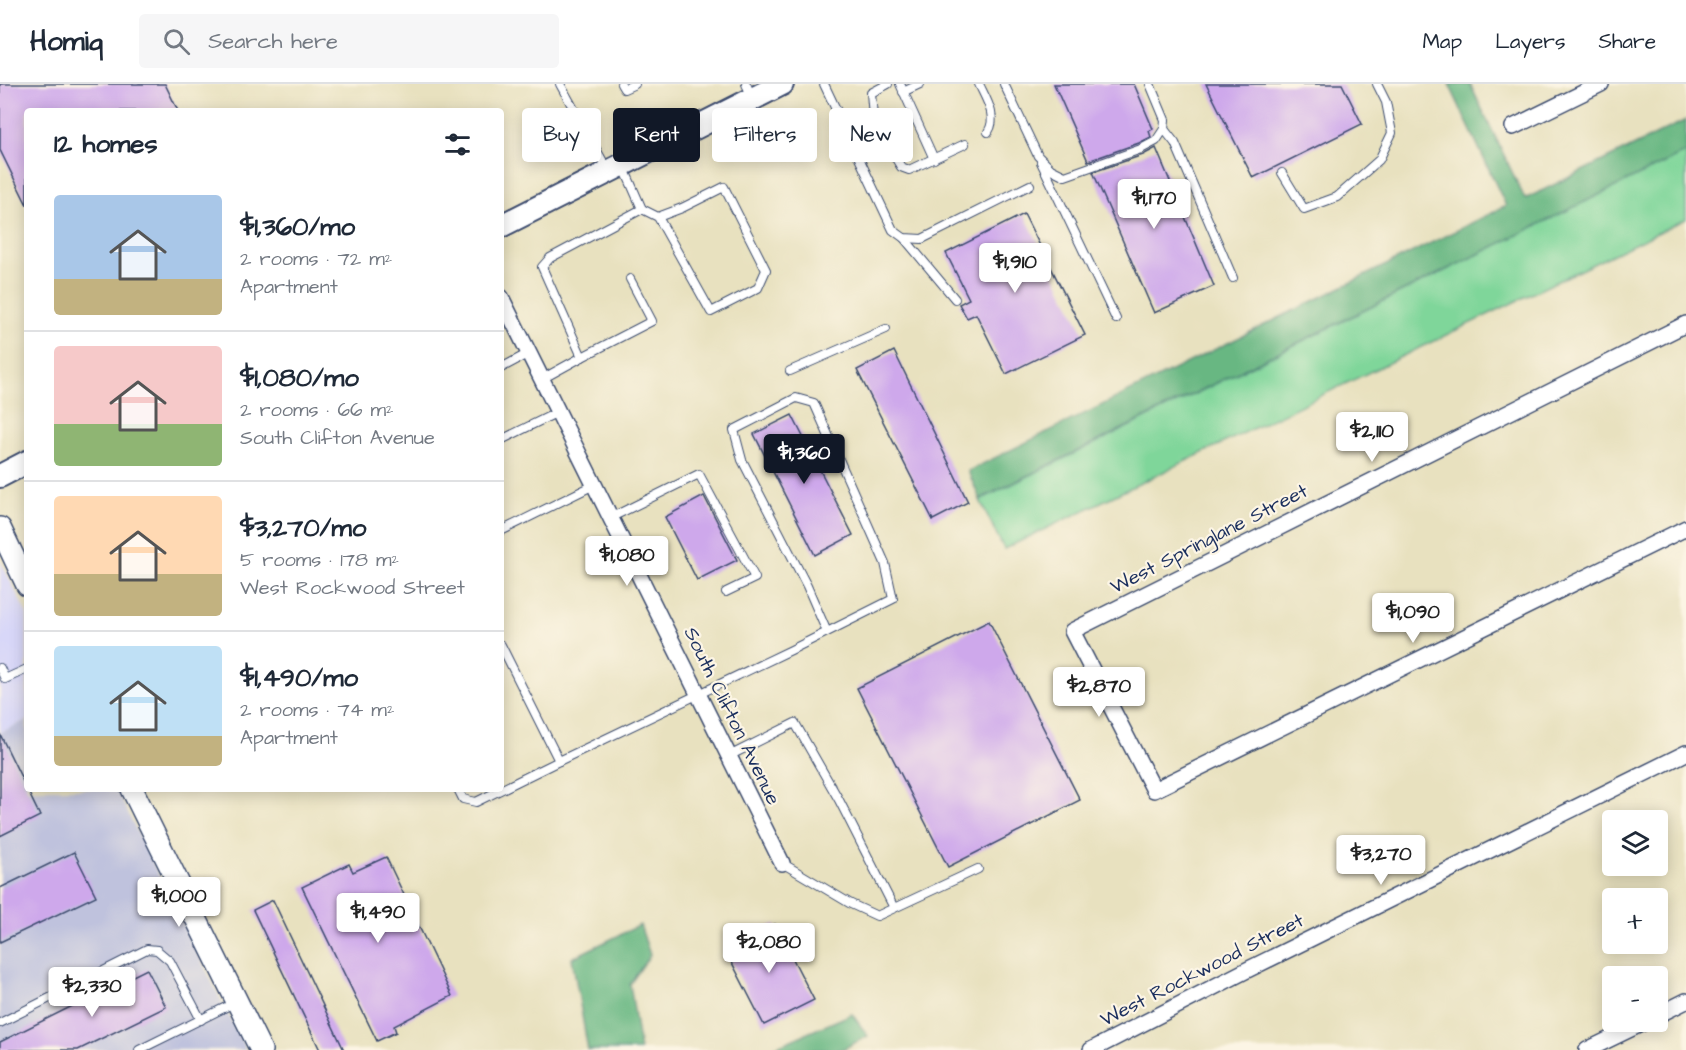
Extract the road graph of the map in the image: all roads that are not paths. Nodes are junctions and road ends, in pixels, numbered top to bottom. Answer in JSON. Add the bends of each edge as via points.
{"nodes":[{"id":1,"x":560,"y":84,"type":"edge"},
{"id":2,"x":621,"y":84,"type":"edge"},
{"id":3,"x":634,"y":84,"type":"edge"},
{"id":4,"x":782,"y":84,"type":"edge"},
{"id":5,"x":824,"y":84,"type":"edge"},
{"id":6,"x":888,"y":84,"type":"edge"},
{"id":7,"x":920,"y":84,"type":"edge"},
{"id":8,"x":979,"y":84,"type":"edge"},
{"id":9,"x":1004,"y":84,"type":"edge"},
{"id":10,"x":1150,"y":84,"type":"edge"},
{"id":11,"x":1377,"y":84,"type":"edge"},
{"id":12,"x":1601,"y":84,"type":"edge"},
{"id":13,"x":902,"y":88,"type":"edge"},
{"id":14,"x":750,"y":91,"type":"edge"},
{"id":15,"x":835,"y":108,"type":"edge"},
{"id":16,"x":873,"y":108,"type":"edge"},
{"id":17,"x":1513,"y":127,"type":"dead end"},
{"id":18,"x":1164,"y":129,"type":"junction"},
{"id":19,"x":988,"y":132,"type":"dead end"},
{"id":20,"x":965,"y":144,"type":"dead end"},
{"id":21,"x":1038,"y":156,"type":"junction"},
{"id":22,"x":934,"y":159,"type":"junction"},
{"id":23,"x":861,"y":162,"type":"edge"},
{"id":24,"x":898,"y":162,"type":"edge"},
{"id":25,"x":615,"y":167,"type":"junction"},
{"id":26,"x":1282,"y":173,"type":"dead end"},
{"id":27,"x":1030,"y":185,"type":"dead end"},
{"id":28,"x":642,"y":209,"type":"junction"},
{"id":29,"x":658,"y":217,"type":"junction"},
{"id":30,"x":504,"y":224,"type":"edge"},
{"id":31,"x":904,"y":238,"type":"junction"},
{"id":32,"x":1233,"y":278,"type":"dead end"},
{"id":33,"x":630,"y":279,"type":"dead end"},
{"id":34,"x":955,"y":299,"type":"dead end"},
{"id":35,"x":504,"y":303,"type":"edge"},
{"id":36,"x":1116,"y":318,"type":"dead end"},
{"id":37,"x":1686,"y":324,"type":"edge"},
{"id":38,"x":886,"y":329,"type":"dead end"},
{"id":39,"x":529,"y":353,"type":"junction"},
{"id":40,"x":582,"y":357,"type":"junction"},
{"id":41,"x":504,"y":366,"type":"edge"},
{"id":42,"x":790,"y":371,"type":"dead end"},
{"id":43,"x":542,"y":379,"type":"junction"},
{"id":44,"x":558,"y":412,"type":"junction"},
{"id":45,"x":504,"y":439,"type":"edge"},
{"id":46,"x":24,"y":464,"type":"edge"},
{"id":47,"x":0,"y":476,"type":"edge"},
{"id":48,"x":594,"y":484,"type":"junction"},
{"id":49,"x":610,"y":518,"type":"junction"},
{"id":50,"x":0,"y":528,"type":"edge"},
{"id":51,"x":1686,"y":528,"type":"edge"},
{"id":52,"x":504,"y":529,"type":"edge"},
{"id":53,"x":24,"y":579,"type":"edge"},
{"id":54,"x":726,"y":592,"type":"dead end"},
{"id":55,"x":827,"y":632,"type":"junction"},
{"id":56,"x":504,"y":651,"type":"edge"},
{"id":57,"x":0,"y":668,"type":"edge"},
{"id":58,"x":24,"y":670,"type":"edge"},
{"id":59,"x":698,"y":694,"type":"junction"},
{"id":60,"x":1686,"y":753,"type":"edge"},
{"id":61,"x":728,"y":756,"type":"junction"},
{"id":62,"x":559,"y":761,"type":"junction"},
{"id":63,"x":504,"y":788,"type":"edge"},
{"id":64,"x":133,"y":792,"type":"edge"},
{"id":65,"x":460,"y":792,"type":"edge"},
{"id":66,"x":496,"y":792,"type":"edge"},
{"id":67,"x":782,"y":863,"type":"joint"},
{"id":68,"x":978,"y":868,"type":"dead end"},
{"id":69,"x":894,"y":908,"type":"junction"},
{"id":70,"x":1686,"y":1001,"type":"edge"},
{"id":71,"x":237,"y":1002,"type":"junction"},
{"id":72,"x":1668,"y":1011,"type":"edge"},
{"id":73,"x":201,"y":1020,"type":"junction"},
{"id":74,"x":0,"y":1023,"type":"edge"},
{"id":75,"x":1624,"y":1032,"type":"edge"},
{"id":76,"x":139,"y":1050,"type":"edge"},
{"id":77,"x":261,"y":1050,"type":"edge"},
{"id":78,"x":1091,"y":1050,"type":"edge"},
{"id":79,"x":1587,"y":1050,"type":"edge"}],
"edges":[{"from":1,"to":25,"type":"lane"},
{"from":2,"to":3,"type":"lane","via":[[624,89]]},
{"from":4,"to":14,"type":"main road"},
{"from":5,"to":15,"type":"lane"},
{"from":6,"to":16,"type":"lane","via":[[872,93]]},
{"from":7,"to":13,"type":"lane"},
{"from":8,"to":19,"type":"lane","via":[[992,115],[993,125]]},
{"from":9,"to":21,"type":"lane"},
{"from":10,"to":18,"type":"lane","via":[[1165,120]]},
{"from":11,"to":26,"type":"lane","via":[[1386,102],[1392,133],[1379,160],[1337,197],[1304,209]]},
{"from":12,"to":17,"type":"street"},
{"from":13,"to":22,"type":"lane"},
{"from":14,"to":25,"type":"main road"},
{"from":18,"to":21,"type":"lane","via":[[1156,141],[1141,149],[1065,176]]},
{"from":18,"to":32,"type":"lane","via":[[1174,143]]},
{"from":20,"to":22,"type":"lane"},
{"from":21,"to":36,"type":"lane"},
{"from":22,"to":24,"type":"lane","via":[[909,170]]},
{"from":23,"to":31,"type":"lane","via":[[893,230]]},
{"from":25,"to":28,"type":"lane"},
{"from":25,"to":30,"type":"main road"},
{"from":27,"to":31,"type":"lane","via":[[922,239]]},
{"from":28,"to":29,"type":"lane"},
{"from":28,"to":40,"type":"lane","via":[[550,258],[542,267]]},
{"from":29,"to":29,"type":"lane","via":[[724,187],[766,270],[758,288],[711,312]]},
{"from":31,"to":34,"type":"lane"},
{"from":33,"to":40,"type":"lane","via":[[652,321]]},
{"from":35,"to":39,"type":"street","name":"South Clifton Avenue"},
{"from":37,"to":51,"type":"street","name":"West Springlane Street","via":[[1072,631],[1155,790]]},
{"from":38,"to":42,"type":"lane"},
{"from":39,"to":41,"type":"lane"},
{"from":39,"to":43,"type":"street","name":"South Clifton Avenue"},
{"from":40,"to":43,"type":"lane"},
{"from":43,"to":44,"type":"street","name":"South Clifton Avenue"},
{"from":44,"to":45,"type":"lane"},
{"from":44,"to":48,"type":"street","name":"South Clifton Avenue"},
{"from":46,"to":47,"type":"main road"},
{"from":48,"to":49,"type":"street","name":"South Clifton Avenue"},
{"from":48,"to":52,"type":"lane"},
{"from":49,"to":54,"type":"lane","via":[[699,474],[755,578]]},
{"from":49,"to":59,"type":"street","name":"South Clifton Avenue"},
{"from":50,"to":53,"type":"main road"},
{"from":55,"to":55,"type":"lane","via":[[893,599],[885,563],[814,403],[796,398],[734,430],[742,460]]},
{"from":55,"to":59,"type":"lane"},
{"from":56,"to":62,"type":"lane"},
{"from":57,"to":58,"type":"lane","via":[[5,679]]},
{"from":59,"to":61,"type":"street","name":"South Clifton Avenue"},
{"from":59,"to":62,"type":"lane"},
{"from":60,"to":78,"type":"street","name":"West Rockwood Street"},
{"from":61,"to":67,"type":"street","name":"South Clifton Avenue"},
{"from":61,"to":69,"type":"lane","via":[[795,723]]},
{"from":62,"to":63,"type":"lane"},
{"from":64,"to":71,"type":"main road"},
{"from":65,"to":66,"type":"lane","via":[[463,799],[476,802]]},
{"from":67,"to":69,"type":"lane","via":[[877,916]]},
{"from":68,"to":69,"type":"lane"},
{"from":70,"to":72,"type":"street"},
{"from":71,"to":73,"type":"lane"},
{"from":71,"to":77,"type":"main road"},
{"from":73,"to":74,"type":"lane","via":[[170,961],[157,950],[147,949]]},
{"from":73,"to":76,"type":"lane"},
{"from":75,"to":79,"type":"street"}]}
